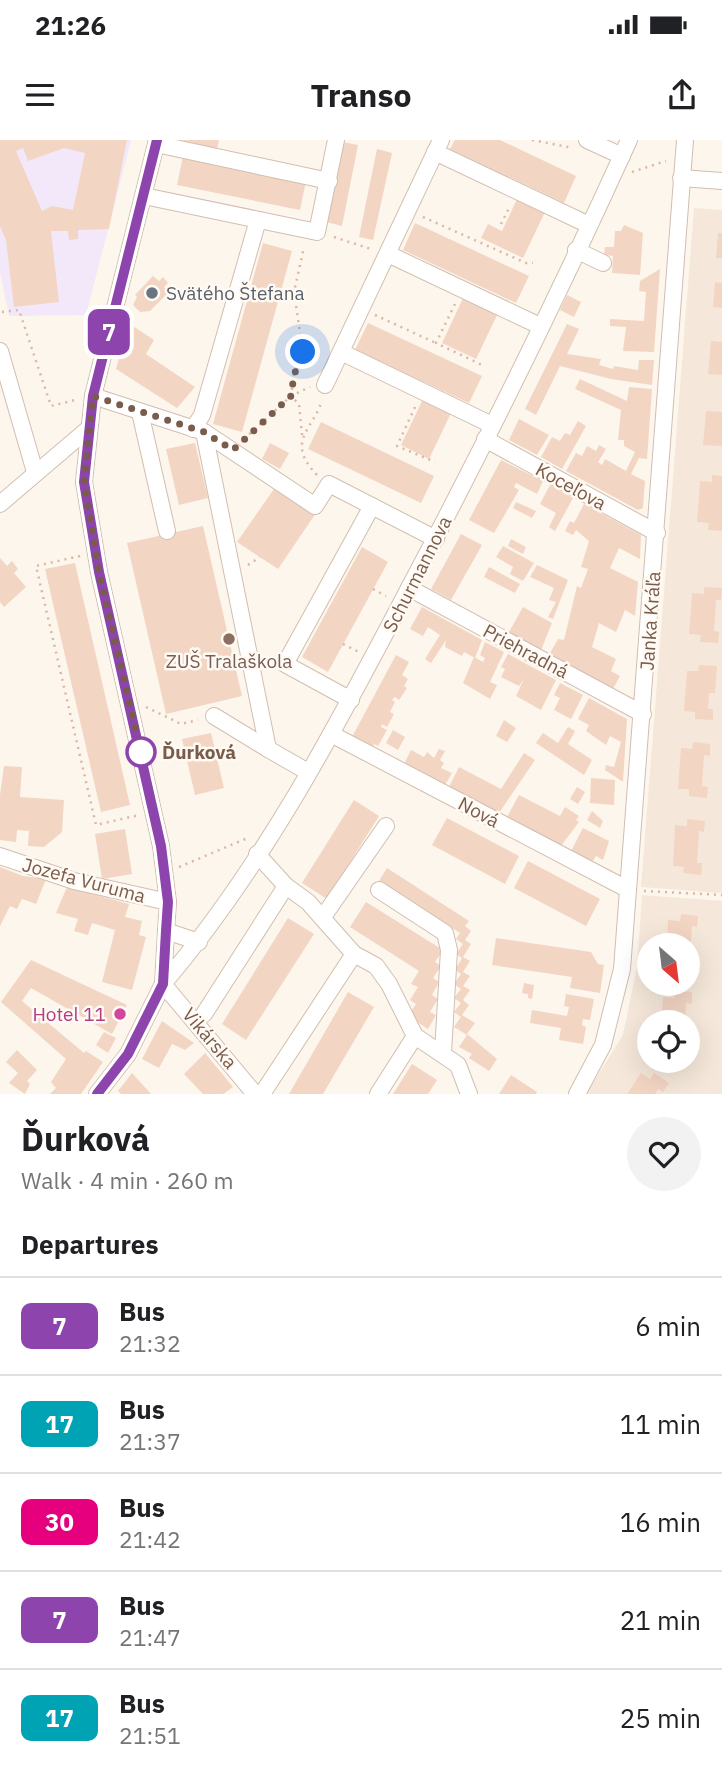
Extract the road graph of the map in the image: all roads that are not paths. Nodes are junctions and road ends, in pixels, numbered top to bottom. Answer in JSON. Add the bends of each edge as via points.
{"nodes":[{"id":1,"x":336,"y":140,"type":"edge"},
{"id":2,"x":629,"y":140,"type":"edge"},
{"id":3,"x":685,"y":140,"type":"edge"},
{"id":4,"x":156,"y":142,"type":"edge"},
{"id":5,"x":581,"y":144,"type":"edge"},
{"id":6,"x":438,"y":146,"type":"edge"},
{"id":7,"x":622,"y":156,"type":"junction"},
{"id":8,"x":681,"y":178,"type":"junction"},
{"id":9,"x":722,"y":180,"type":"edge"},
{"id":10,"x":329,"y":181,"type":"junction"},
{"id":11,"x":144,"y":196,"type":"junction"},
{"id":12,"x":258,"y":220,"type":"junction"},
{"id":13,"x":589,"y":225,"type":"junction"},
{"id":14,"x":576,"y":250,"type":"junction"},
{"id":15,"x":388,"y":254,"type":"junction"},
{"id":16,"x":603,"y":263,"type":"dead end"},
{"id":17,"x":540,"y":326,"type":"junction"},
{"id":18,"x":0,"y":351,"type":"edge"},
{"id":19,"x":341,"y":352,"type":"junction"},
{"id":20,"x":325,"y":385,"type":"road end"},
{"id":21,"x":93,"y":396,"type":"junction"},
{"id":22,"x":140,"y":411,"type":"junction"},
{"id":23,"x":88,"y":429,"type":"junction"},
{"id":24,"x":198,"y":430,"type":"junction"},
{"id":25,"x":488,"y":432,"type":"junction"},
{"id":26,"x":35,"y":472,"type":"junction"},
{"id":27,"x":0,"y":504,"type":"edge"},
{"id":28,"x":372,"y":506,"type":"junction"},
{"id":29,"x":167,"y":531,"type":"dead end"},
{"id":30,"x":657,"y":533,"type":"junction"},
{"id":31,"x":436,"y":539,"type":"junction"},
{"id":32,"x":410,"y":588,"type":"junction"},
{"id":33,"x":351,"y":700,"type":"junction"},
{"id":34,"x":643,"y":714,"type":"junction"},
{"id":35,"x":214,"y":716,"type":"road end"},
{"id":36,"x":331,"y":734,"type":"junction"},
{"id":37,"x":268,"y":749,"type":"junction"},
{"id":38,"x":308,"y":772,"type":"junction"},
{"id":39,"x":386,"y":826,"type":"dead end"},
{"id":40,"x":257,"y":854,"type":"junction"},
{"id":41,"x":0,"y":856,"type":"edge"},
{"id":42,"x":286,"y":886,"type":"junction"},
{"id":43,"x":627,"y":889,"type":"junction"},
{"id":44,"x":379,"y":890,"type":"dead end"},
{"id":45,"x":168,"y":902,"type":"junction"},
{"id":46,"x":323,"y":917,"type":"junction"},
{"id":47,"x":166,"y":931,"type":"junction"},
{"id":48,"x":199,"y":942,"type":"junction"},
{"id":49,"x":354,"y":954,"type":"junction"},
{"id":50,"x":163,"y":984,"type":"junction"},
{"id":51,"x":204,"y":1014,"type":"dead end"},
{"id":52,"x":415,"y":1036,"type":"junction"},
{"id":53,"x":443,"y":1053,"type":"junction"},
{"id":54,"x":97,"y":1094,"type":"edge"},
{"id":55,"x":255,"y":1094,"type":"edge"},
{"id":56,"x":262,"y":1094,"type":"edge"},
{"id":57,"x":377,"y":1094,"type":"edge"},
{"id":58,"x":468,"y":1094,"type":"edge"},
{"id":59,"x":577,"y":1094,"type":"edge"}],
"edges":[{"from":1,"to":10,"type":"street"},
{"from":2,"to":7,"type":"street","name":"Schurmannova"},
{"from":3,"to":8,"type":"street","name":"Janka Kráľa"},
{"from":4,"to":10,"type":"street"},
{"from":4,"to":11,"type":"street"},
{"from":5,"to":7,"type":"street"},
{"from":6,"to":13,"type":"street"},
{"from":6,"to":15,"type":"street"},
{"from":7,"to":13,"type":"street","name":"Schurmannova"},
{"from":8,"to":9,"type":"street"},
{"from":8,"to":30,"type":"street","name":"Janka Kráľa"},
{"from":10,"to":12,"type":"street","via":[[313,231]]},
{"from":11,"to":12,"type":"street"},
{"from":11,"to":21,"type":"street"},
{"from":12,"to":24,"type":"street"},
{"from":13,"to":14,"type":"street","name":"Schurmannova"},
{"from":14,"to":16,"type":"street"},
{"from":14,"to":17,"type":"street","name":"Schurmannova"},
{"from":15,"to":17,"type":"street"},
{"from":15,"to":19,"type":"street"},
{"from":17,"to":25,"type":"street","name":"Schurmannova"},
{"from":18,"to":26,"type":"street"},
{"from":19,"to":20,"type":"street"},
{"from":19,"to":25,"type":"street","name":"Koceľova","via":[[423,392]]},
{"from":21,"to":22,"type":"street"},
{"from":21,"to":23,"type":"street"},
{"from":22,"to":24,"type":"street"},
{"from":22,"to":29,"type":"street"},
{"from":23,"to":26,"type":"street"},
{"from":23,"to":45,"type":"street","via":[[84,482],[99,572],[161,846]]},
{"from":24,"to":28,"type":"street","via":[[315,506],[329,484]]},
{"from":24,"to":37,"type":"street"},
{"from":25,"to":30,"type":"street","name":"Koceľova"},
{"from":25,"to":31,"type":"street","name":"Schurmannova"},
{"from":26,"to":27,"type":"street"},
{"from":28,"to":31,"type":"street"},
{"from":28,"to":33,"type":"street","via":[[285,664]]},
{"from":30,"to":34,"type":"street","name":"Janka Kráľa"},
{"from":31,"to":32,"type":"street","name":"Schurmannova"},
{"from":32,"to":33,"type":"street","name":"Schurmannova"},
{"from":32,"to":34,"type":"street","name":"Priehradná"},
{"from":33,"to":36,"type":"street","name":"Schurmannova"},
{"from":34,"to":43,"type":"street","name":"Janka Kráľa"},
{"from":35,"to":37,"type":"street"},
{"from":36,"to":38,"type":"street","name":"Schurmannova"},
{"from":36,"to":43,"type":"street","name":"Nová"},
{"from":37,"to":38,"type":"street"},
{"from":38,"to":40,"type":"street","name":"Schurmannova"},
{"from":39,"to":46,"type":"street"},
{"from":40,"to":42,"type":"street"},
{"from":40,"to":48,"type":"street","name":"Schurmannova"},
{"from":41,"to":45,"type":"street","name":"Jozefa Vuruma","via":[[74,881]]},
{"from":42,"to":46,"type":"street"},
{"from":42,"to":51,"type":"street"},
{"from":43,"to":59,"type":"street","name":"Janka Kráľa","via":[[622,969],[613,1014],[603,1045]]},
{"from":44,"to":53,"type":"street","via":[[444,933],[449,950]]},
{"from":45,"to":47,"type":"street"},
{"from":46,"to":49,"type":"street"},
{"from":47,"to":48,"type":"street"},
{"from":47,"to":50,"type":"street"},
{"from":48,"to":50,"type":"street","name":"Schurmannova"},
{"from":49,"to":52,"type":"street","via":[[376,966]]},
{"from":49,"to":56,"type":"street"},
{"from":50,"to":54,"type":"street","via":[[128,1054]]},
{"from":50,"to":55,"type":"street","name":"Vikárska"},
{"from":52,"to":53,"type":"street"},
{"from":52,"to":57,"type":"street"},
{"from":53,"to":58,"type":"street","via":[[458,1065]]}]}
